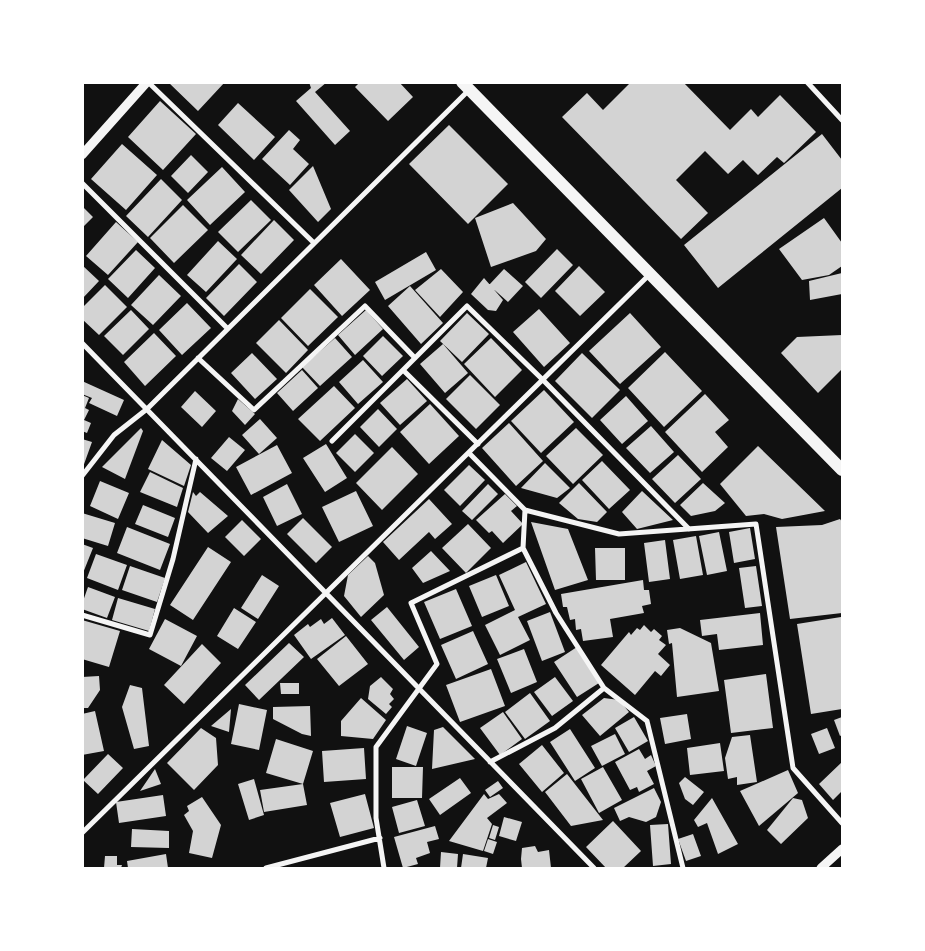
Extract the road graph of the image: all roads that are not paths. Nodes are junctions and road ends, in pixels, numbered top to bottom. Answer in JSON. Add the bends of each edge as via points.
{"nodes":[{"id":1,"x":148,"y":82,"type":"edge"},
{"id":2,"x":807,"y":82,"type":"edge"},
{"id":3,"x":465,"y":86,"type":"edge"},
{"id":4,"x":842,"y":120,"type":"edge"},
{"id":5,"x":82,"y":155,"type":"edge"},
{"id":6,"x":82,"y":183,"type":"edge"},
{"id":7,"x":314,"y":243,"type":"junction"},
{"id":8,"x":650,"y":274,"type":"junction"},
{"id":9,"x":227,"y":328,"type":"junction"},
{"id":10,"x":82,"y":343,"type":"edge"},
{"id":11,"x":198,"y":358,"type":"junction"},
{"id":12,"x":415,"y":358,"type":"junction"},
{"id":13,"x":403,"y":370,"type":"junction"},
{"id":14,"x":543,"y":380,"type":"junction"},
{"id":15,"x":147,"y":409,"type":"junction"},
{"id":16,"x":332,"y":441,"type":"dead end"},
{"id":17,"x":478,"y":444,"type":"junction"},
{"id":18,"x":469,"y":453,"type":"junction"},
{"id":19,"x":196,"y":459,"type":"junction"},
{"id":20,"x":842,"y":470,"type":"edge"},
{"id":21,"x":82,"y":476,"type":"edge"},
{"id":22,"x":525,"y":510,"type":"junction"},
{"id":23,"x":689,"y":529,"type":"junction"},
{"id":24,"x":523,"y":548,"type":"junction"},
{"id":25,"x":326,"y":593,"type":"junction"},
{"id":26,"x":82,"y":615,"type":"edge"},
{"id":27,"x":604,"y":688,"type":"junction"},
{"id":28,"x":420,"y":689,"type":"junction"},
{"id":29,"x":490,"y":762,"type":"junction"},
{"id":30,"x":842,"y":823,"type":"edge"},
{"id":31,"x":82,"y":833,"type":"edge"},
{"id":32,"x":380,"y":838,"type":"junction"},
{"id":33,"x":842,"y":849,"type":"edge"},
{"id":34,"x":266,"y":868,"type":"edge"},
{"id":35,"x":384,"y":868,"type":"edge"},
{"id":36,"x":594,"y":868,"type":"edge"},
{"id":37,"x":683,"y":868,"type":"edge"},
{"id":38,"x":822,"y":868,"type":"edge"}],
"edges":[{"from":1,"to":5,"type":"street"},
{"from":1,"to":7,"type":"street"},
{"from":2,"to":4,"type":"street"},
{"from":3,"to":7,"type":"street"},
{"from":3,"to":8,"type":"main road"},
{"from":6,"to":9,"type":"street"},
{"from":7,"to":9,"type":"street"},
{"from":8,"to":14,"type":"street"},
{"from":8,"to":20,"type":"main road"},
{"from":9,"to":11,"type":"street"},
{"from":10,"to":15,"type":"street"},
{"from":11,"to":12,"type":"street","via":[[254,410],[365,306]]},
{"from":11,"to":15,"type":"street"},
{"from":12,"to":13,"type":"street"},
{"from":12,"to":14,"type":"street","via":[[467,306]]},
{"from":13,"to":16,"type":"street"},
{"from":13,"to":17,"type":"street"},
{"from":14,"to":17,"type":"street"},
{"from":14,"to":23,"type":"street"},
{"from":15,"to":19,"type":"street"},
{"from":15,"to":21,"type":"street","via":[[114,435]]},
{"from":17,"to":18,"type":"street"},
{"from":18,"to":22,"type":"street"},
{"from":18,"to":25,"type":"street"},
{"from":19,"to":25,"type":"street"},
{"from":19,"to":26,"type":"street","via":[[173,559],[150,635]]},
{"from":22,"to":23,"type":"street","via":[[619,534]]},
{"from":22,"to":24,"type":"street"},
{"from":23,"to":30,"type":"street","via":[[756,524],[793,768]]},
{"from":24,"to":27,"type":"street","via":[[556,613]]},
{"from":24,"to":28,"type":"street","via":[[411,603],[437,664]]},
{"from":25,"to":28,"type":"street"},
{"from":25,"to":31,"type":"street"},
{"from":27,"to":29,"type":"street","via":[[555,728]]},
{"from":27,"to":37,"type":"street","via":[[647,721]]},
{"from":28,"to":29,"type":"street"},
{"from":28,"to":32,"type":"street","via":[[376,748],[376,818]]},
{"from":29,"to":36,"type":"street"},
{"from":32,"to":34,"type":"street"},
{"from":32,"to":35,"type":"street"},
{"from":33,"to":38,"type":"street"}]}
